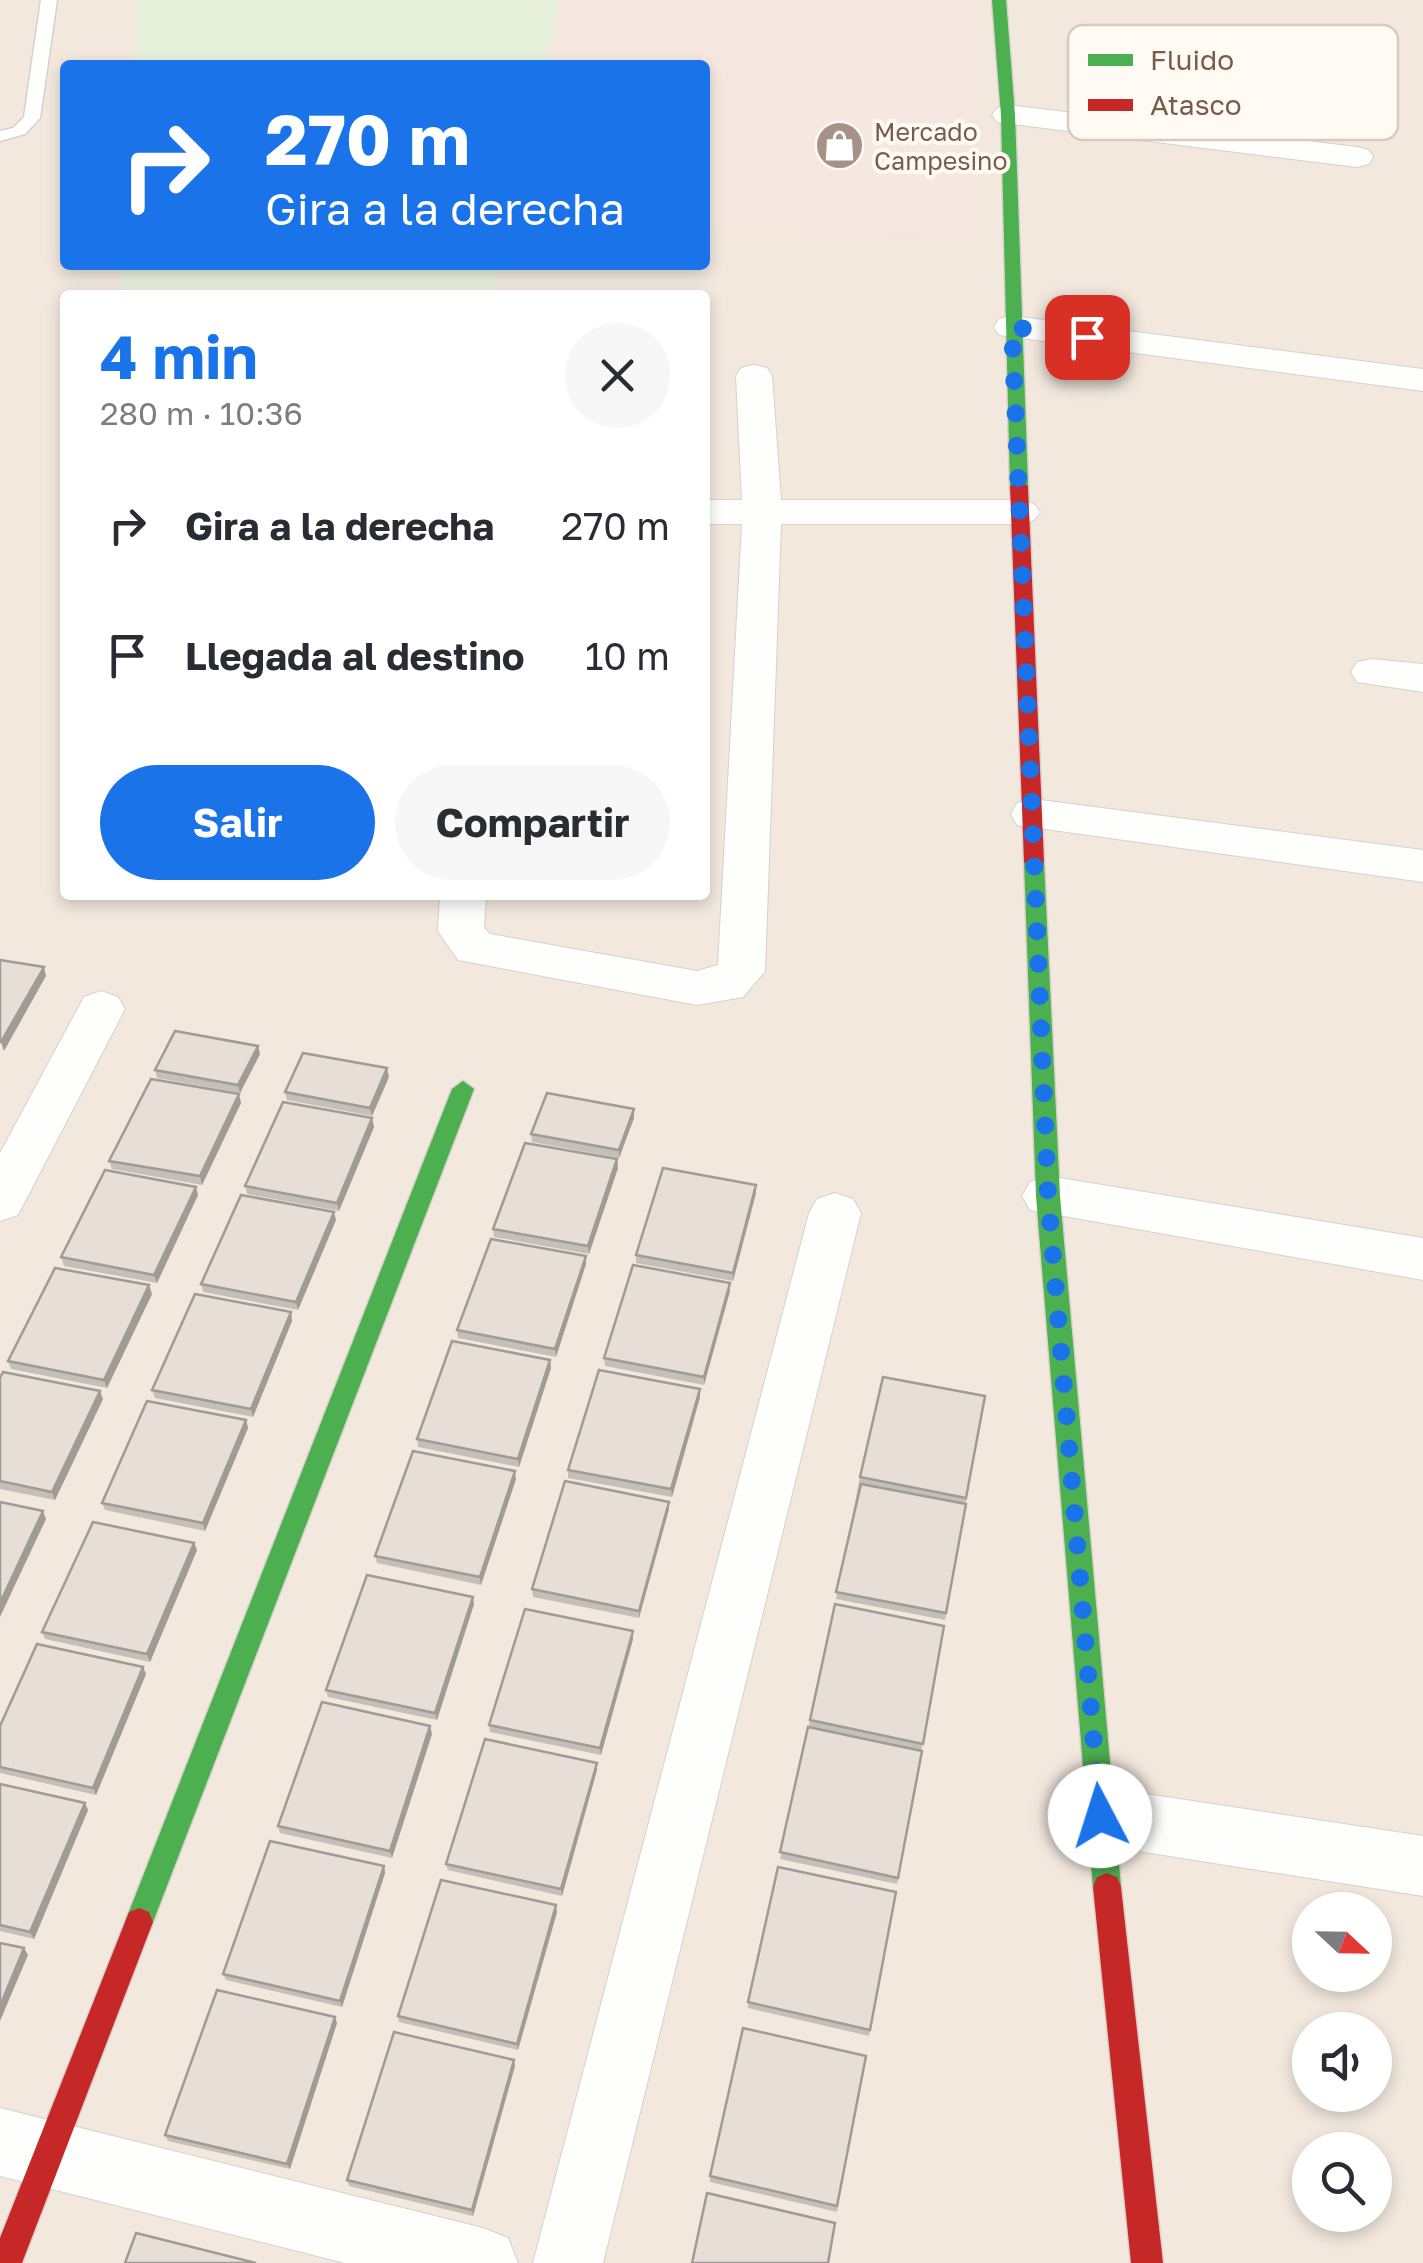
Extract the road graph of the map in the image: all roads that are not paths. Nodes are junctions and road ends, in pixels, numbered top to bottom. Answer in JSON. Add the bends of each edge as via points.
{"nodes":[{"id":1,"x":48,"y":0,"type":"edge"},
{"id":2,"x":999,"y":0,"type":"edge"},
{"id":3,"x":1008,"y":114,"type":"junction"},
{"id":4,"x":1068,"y":121,"type":"edge"},
{"id":5,"x":0,"y":136,"type":"edge"},
{"id":6,"x":1219,"y":140,"type":"edge"},
{"id":7,"x":1357,"y":157,"type":"dead end"},
{"id":8,"x":1012,"y":327,"type":"junction"},
{"id":9,"x":754,"y":376,"type":"dead end"},
{"id":10,"x":1423,"y":380,"type":"edge"},
{"id":11,"x":710,"y":512,"type":"edge"},
{"id":12,"x":762,"y":512,"type":"junction"},
{"id":13,"x":1020,"y":512,"type":"junction"},
{"id":14,"x":1372,"y":672,"type":"dead end"},
{"id":15,"x":1423,"y":678,"type":"edge"},
{"id":16,"x":1033,"y":814,"type":"junction"},
{"id":17,"x":1423,"y":866,"type":"edge"},
{"id":18,"x":464,"y":900,"type":"edge"},
{"id":19,"x":102,"y":1009,"type":"dead end"},
{"id":20,"x":462,"y":1089,"type":"dead end"},
{"id":21,"x":1048,"y":1196,"type":"junction"},
{"id":22,"x":0,"y":1201,"type":"edge"},
{"id":23,"x":834,"y":1213,"type":"dead end"},
{"id":24,"x":1423,"y":1259,"type":"edge"},
{"id":25,"x":1100,"y":1816,"type":"junction"},
{"id":26,"x":1423,"y":1866,"type":"edge"},
{"id":27,"x":24,"y":2148,"type":"edge"},
{"id":28,"x":6,"y":2263,"type":"edge"},
{"id":29,"x":484,"y":2263,"type":"edge"},
{"id":30,"x":568,"y":2263,"type":"edge"},
{"id":31,"x":1147,"y":2263,"type":"edge"}],
"edges":[{"from":1,"to":5,"type":"lane","via":[[32,118]]},
{"from":2,"to":3,"type":"street"},
{"from":3,"to":4,"type":"street"},
{"from":3,"to":8,"type":"street"},
{"from":6,"to":7,"type":"street"},
{"from":8,"to":10,"type":"street"},
{"from":8,"to":13,"type":"street"},
{"from":9,"to":12,"type":"street"},
{"from":11,"to":12,"type":"street"},
{"from":12,"to":13,"type":"street"},
{"from":12,"to":18,"type":"street","via":[[741,971],[726,985],[697,988],[476,948],[461,931]]},
{"from":13,"to":16,"type":"street"},
{"from":14,"to":15,"type":"street"},
{"from":16,"to":17,"type":"street"},
{"from":16,"to":21,"type":"street"},
{"from":19,"to":22,"type":"street"},
{"from":20,"to":27,"type":"street"},
{"from":21,"to":24,"type":"street"},
{"from":21,"to":25,"type":"street"},
{"from":23,"to":30,"type":"street"},
{"from":25,"to":26,"type":"street"},
{"from":25,"to":31,"type":"street"},
{"from":27,"to":28,"type":"street"},
{"from":27,"to":29,"type":"street"}]}
